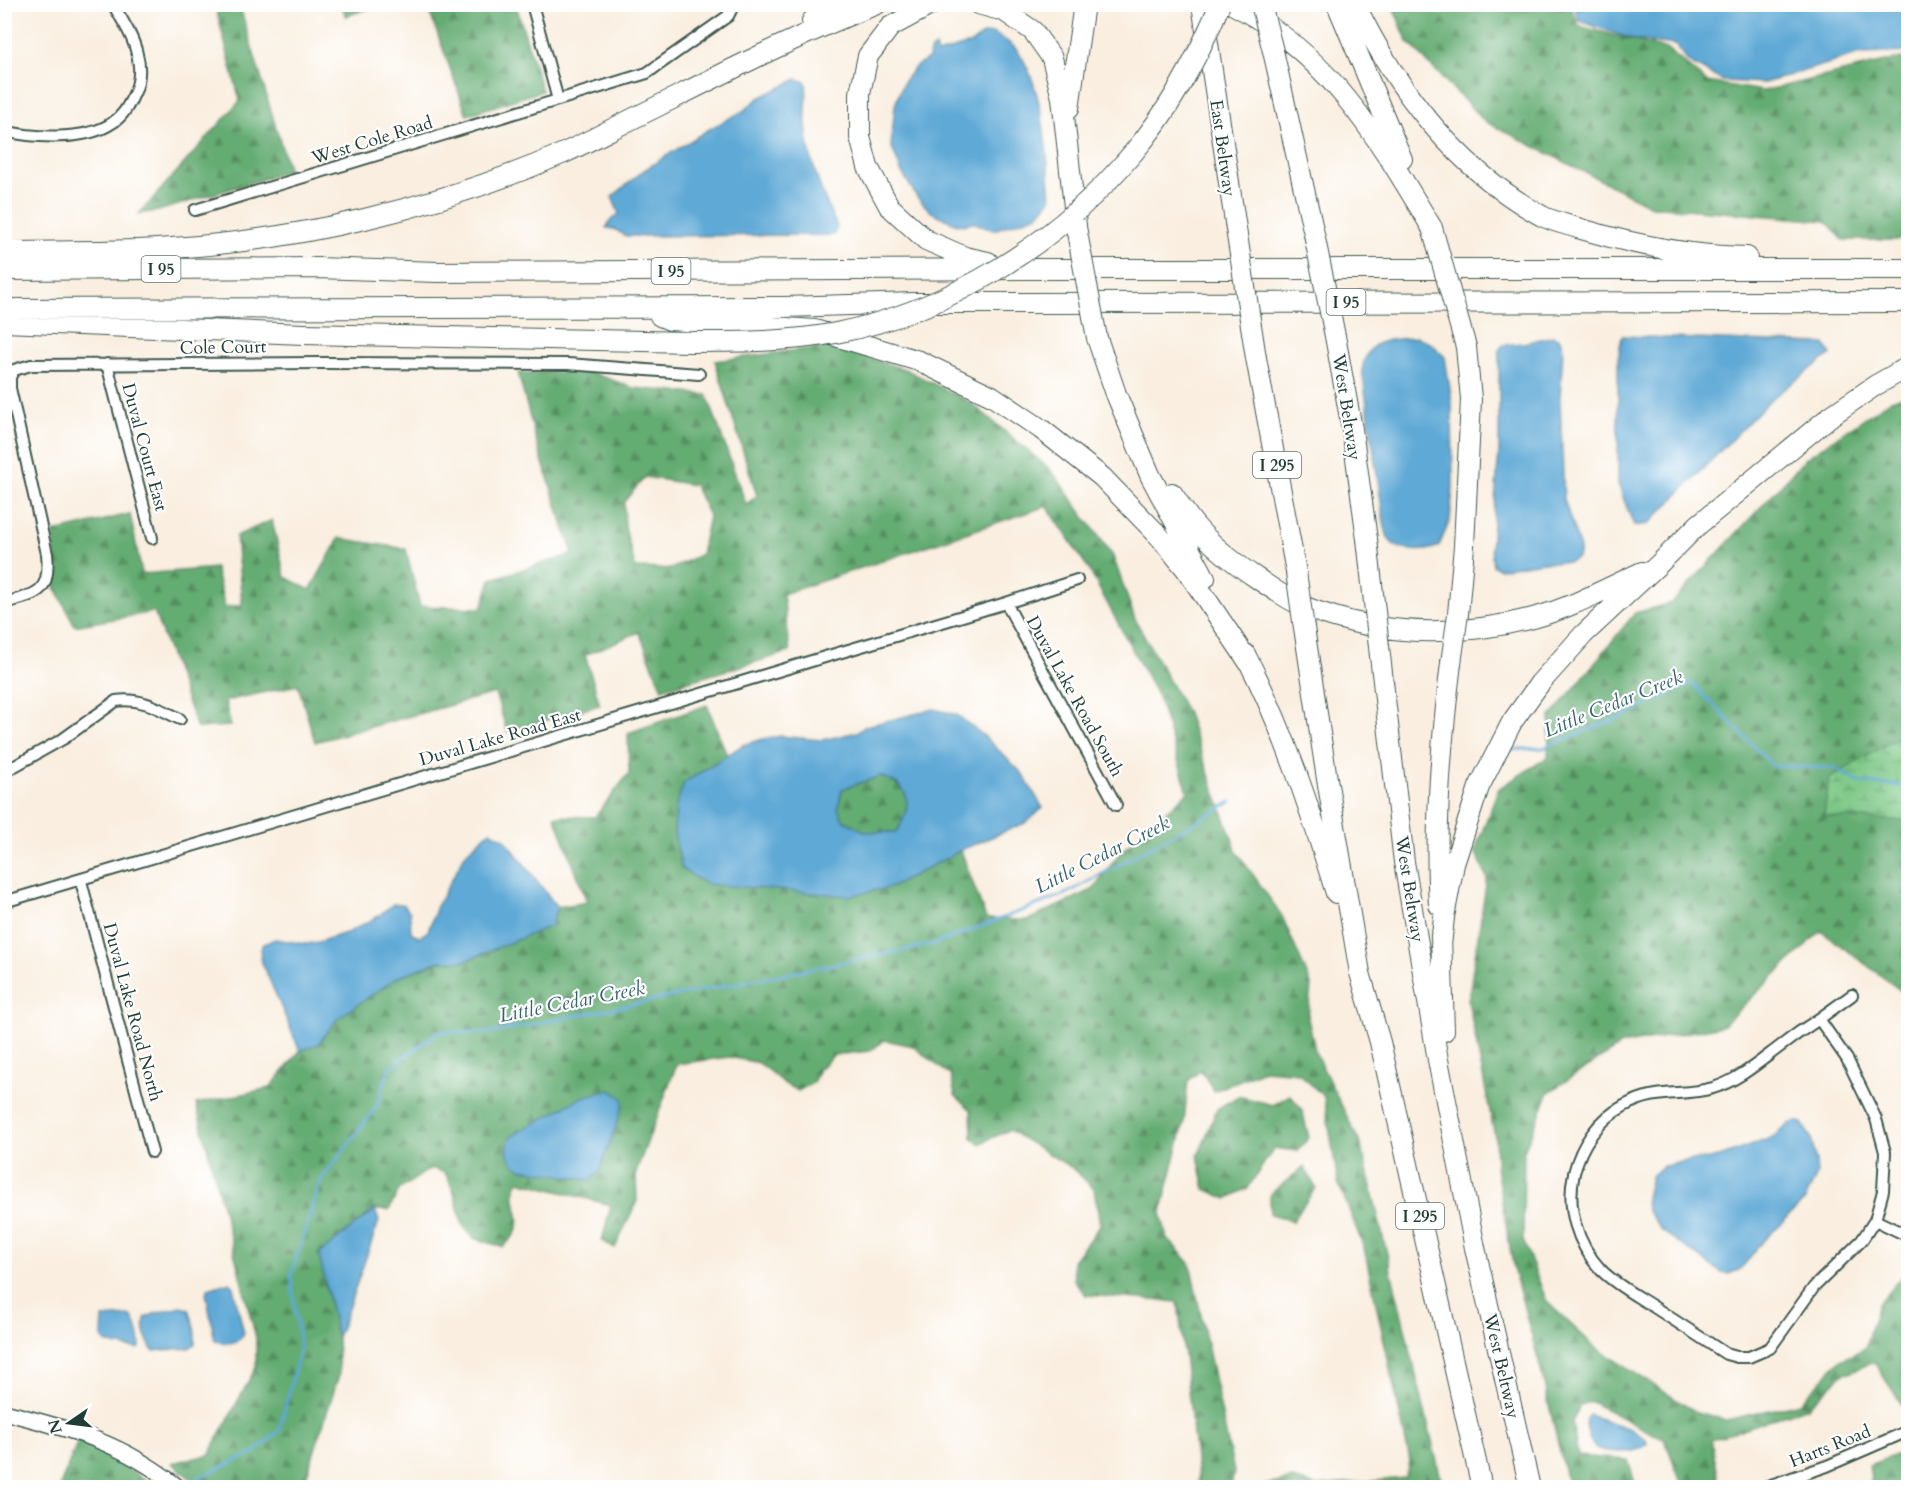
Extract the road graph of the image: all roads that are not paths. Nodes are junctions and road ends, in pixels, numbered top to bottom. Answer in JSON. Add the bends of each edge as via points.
{"nodes":[{"id":1,"x":113,"y":4,"type":"edge"},
{"id":2,"x":532,"y":4,"type":"edge"},
{"id":3,"x":734,"y":4,"type":"edge"},
{"id":4,"x":839,"y":4,"type":"edge"},
{"id":5,"x":877,"y":4,"type":"edge"},
{"id":6,"x":932,"y":4,"type":"edge"},
{"id":7,"x":978,"y":4,"type":"edge"},
{"id":8,"x":1084,"y":4,"type":"edge"},
{"id":9,"x":1202,"y":4,"type":"edge"},
{"id":10,"x":1220,"y":4,"type":"edge"},
{"id":11,"x":1232,"y":4,"type":"edge"},
{"id":12,"x":1262,"y":4,"type":"edge"},
{"id":13,"x":1336,"y":4,"type":"edge"},
{"id":14,"x":1355,"y":4,"type":"edge"},
{"id":15,"x":746,"y":62,"type":"junction"},
{"id":16,"x":558,"y":100,"type":"junction"},
{"id":17,"x":1065,"y":131,"type":"junction"},
{"id":18,"x":10,"y":133,"type":"edge"},
{"id":19,"x":195,"y":210,"type":"dead end"},
{"id":20,"x":1432,"y":228,"type":"junction"},
{"id":21,"x":4,"y":252,"type":"edge"},
{"id":22,"x":1908,"y":259,"type":"edge"},
{"id":23,"x":1026,"y":269,"type":"junction"},
{"id":24,"x":1908,"y":269,"type":"edge"},
{"id":25,"x":4,"y":270,"type":"edge"},
{"id":26,"x":1908,"y":302,"type":"edge"},
{"id":27,"x":635,"y":307,"type":"junction"},
{"id":28,"x":4,"y":309,"type":"edge"},
{"id":29,"x":4,"y":322,"type":"edge"},
{"id":30,"x":107,"y":364,"type":"junction"},
{"id":31,"x":1908,"y":367,"type":"edge"},
{"id":32,"x":699,"y":374,"type":"dead end"},
{"id":33,"x":1116,"y":394,"type":"junction"},
{"id":34,"x":152,"y":537,"type":"dead end"},
{"id":35,"x":1659,"y":564,"type":"junction"},
{"id":36,"x":1077,"y":580,"type":"dead end"},
{"id":37,"x":4,"y":603,"type":"edge"},
{"id":38,"x":1006,"y":603,"type":"junction"},
{"id":39,"x":1250,"y":664,"type":"junction"},
{"id":40,"x":180,"y":719,"type":"dead end"},
{"id":41,"x":4,"y":772,"type":"edge"},
{"id":42,"x":1116,"y":805,"type":"dead end"},
{"id":43,"x":81,"y":881,"type":"junction"},
{"id":44,"x":4,"y":902,"type":"edge"},
{"id":45,"x":1441,"y":946,"type":"junction"},
{"id":46,"x":1360,"y":973,"type":"junction"},
{"id":47,"x":1852,"y":995,"type":"dead end"},
{"id":48,"x":1819,"y":1019,"type":"junction"},
{"id":49,"x":152,"y":1152,"type":"dead end"},
{"id":50,"x":1875,"y":1220,"type":"junction"},
{"id":51,"x":1908,"y":1236,"type":"edge"},
{"id":52,"x":1474,"y":1248,"type":"junction"},
{"id":53,"x":4,"y":1412,"type":"edge"},
{"id":54,"x":1908,"y":1431,"type":"edge"},
{"id":55,"x":1785,"y":1484,"type":"edge"},
{"id":56,"x":178,"y":1487,"type":"edge"},
{"id":57,"x":1482,"y":1488,"type":"edge"},
{"id":58,"x":1530,"y":1488,"type":"edge"},
{"id":59,"x":1762,"y":1488,"type":"edge"}],
"edges":[{"from":1,"to":18,"type":"street","via":[[135,46],[139,63],[138,85],[124,113],[86,134]]},
{"from":2,"to":16,"type":"street"},
{"from":3,"to":16,"type":"street","name":"West Cole Road","via":[[728,16],[647,73]]},
{"from":4,"to":15,"type":"highway"},
{"from":5,"to":15,"type":"highway"},
{"from":6,"to":23,"type":"highway","via":[[890,27],[868,56],[860,93],[860,137],[868,167],[889,206],[926,240],[964,257]]},
{"from":7,"to":17,"type":"highway","via":[[1004,11],[1033,31],[1052,58]]},
{"from":8,"to":17,"type":"highway"},
{"from":9,"to":46,"type":"highway","name":"East Beltway","number":"I 295","bridge":true,"via":[[1245,291],[1296,572]]},
{"from":10,"to":29,"type":"highway","bridge":true,"via":[[1171,101],[1134,152],[1087,201],[1040,241],[950,297],[867,326],[786,340],[691,342],[304,334]]},
{"from":11,"to":20,"type":"highway","via":[[1274,30],[1320,67],[1384,149]]},
{"from":12,"to":52,"type":"highway","name":"West Beltway","number":"I 295","bridge":true,"via":[[1314,234],[1352,429],[1404,862]]},
{"from":13,"to":20,"type":"highway"},
{"from":14,"to":22,"type":"highway","via":[[1401,86],[1452,147],[1492,184],[1544,217],[1620,241],[1706,255]]},
{"from":15,"to":21,"type":"highway","via":[[564,152],[498,179],[369,217],[303,232],[210,244]]},
{"from":16,"to":19,"type":"street","name":"West Cole Road"},
{"from":17,"to":33,"type":"highway","bridge":true,"via":[[1076,227],[1097,338]]},
{"from":20,"to":45,"type":"highway","bridge":true,"via":[[1466,347],[1472,399],[1464,546],[1438,792],[1436,869]]},
{"from":23,"to":24,"type":"highway","number":"I 95"},
{"from":23,"to":25,"type":"highway","number":"I 95"},
{"from":26,"to":27,"type":"highway","number":"I 95"},
{"from":27,"to":28,"type":"highway","number":"I 95"},
{"from":27,"to":39,"type":"highway","via":[[670,320],[815,330],[919,361],[992,396],[1102,477],[1159,536]]},
{"from":30,"to":32,"type":"street","name":"Cole Court","via":[[568,364]]},
{"from":30,"to":34,"type":"street","name":"Duval Court East"},
{"from":30,"to":37,"type":"street","name":"Cole Court","via":[[31,365],[14,370],[10,377],[49,569],[46,583],[33,595]]},
{"from":31,"to":35,"type":"highway","via":[[1832,415],[1698,525]]},
{"from":33,"to":35,"type":"highway","via":[[1164,481],[1191,521],[1218,549],[1281,594],[1364,626],[1415,632],[1484,628],[1577,602]]},
{"from":33,"to":39,"type":"highway","via":[[1150,475]]},
{"from":35,"to":45,"type":"highway","via":[[1584,634],[1540,683],[1512,722],[1479,787],[1454,864]]},
{"from":36,"to":38,"type":"street","name":"Duval Lake Road East"},
{"from":38,"to":42,"type":"street","name":"Duval Lake Road South"},
{"from":38,"to":43,"type":"street","name":"Duval Lake Road East"},
{"from":39,"to":46,"type":"highway","via":[[1322,846]]},
{"from":40,"to":41,"type":"street","via":[[139,701],[116,701]]},
{"from":43,"to":44,"type":"street","name":"Duval Lake Road East"},
{"from":43,"to":49,"type":"street","name":"Duval Lake Road North"},
{"from":45,"to":52,"type":"highway","via":[[1444,1032]]},
{"from":46,"to":57,"type":"highway","number":"I 295","via":[[1380,1042]]},
{"from":47,"to":48,"type":"street"},
{"from":48,"to":50,"type":"street","via":[[1847,1059],[1881,1134],[1885,1173]]},
{"from":48,"to":50,"type":"street","via":[[1745,1072],[1714,1088],[1641,1098],[1607,1117],[1584,1146],[1576,1165],[1572,1212],[1590,1257],[1613,1280],[1726,1354],[1737,1357],[1749,1357],[1770,1348],[1814,1287],[1850,1254]]},
{"from":50,"to":51,"type":"street"},
{"from":52,"to":58,"type":"highway","name":"West Beltway","number":"I 295"},
{"from":53,"to":56,"type":"main road","via":[[70,1429],[116,1447]]},
{"from":54,"to":55,"type":"street","name":"Harts Road"},
{"from":55,"to":59,"type":"street","name":"Harts Road"}]}
